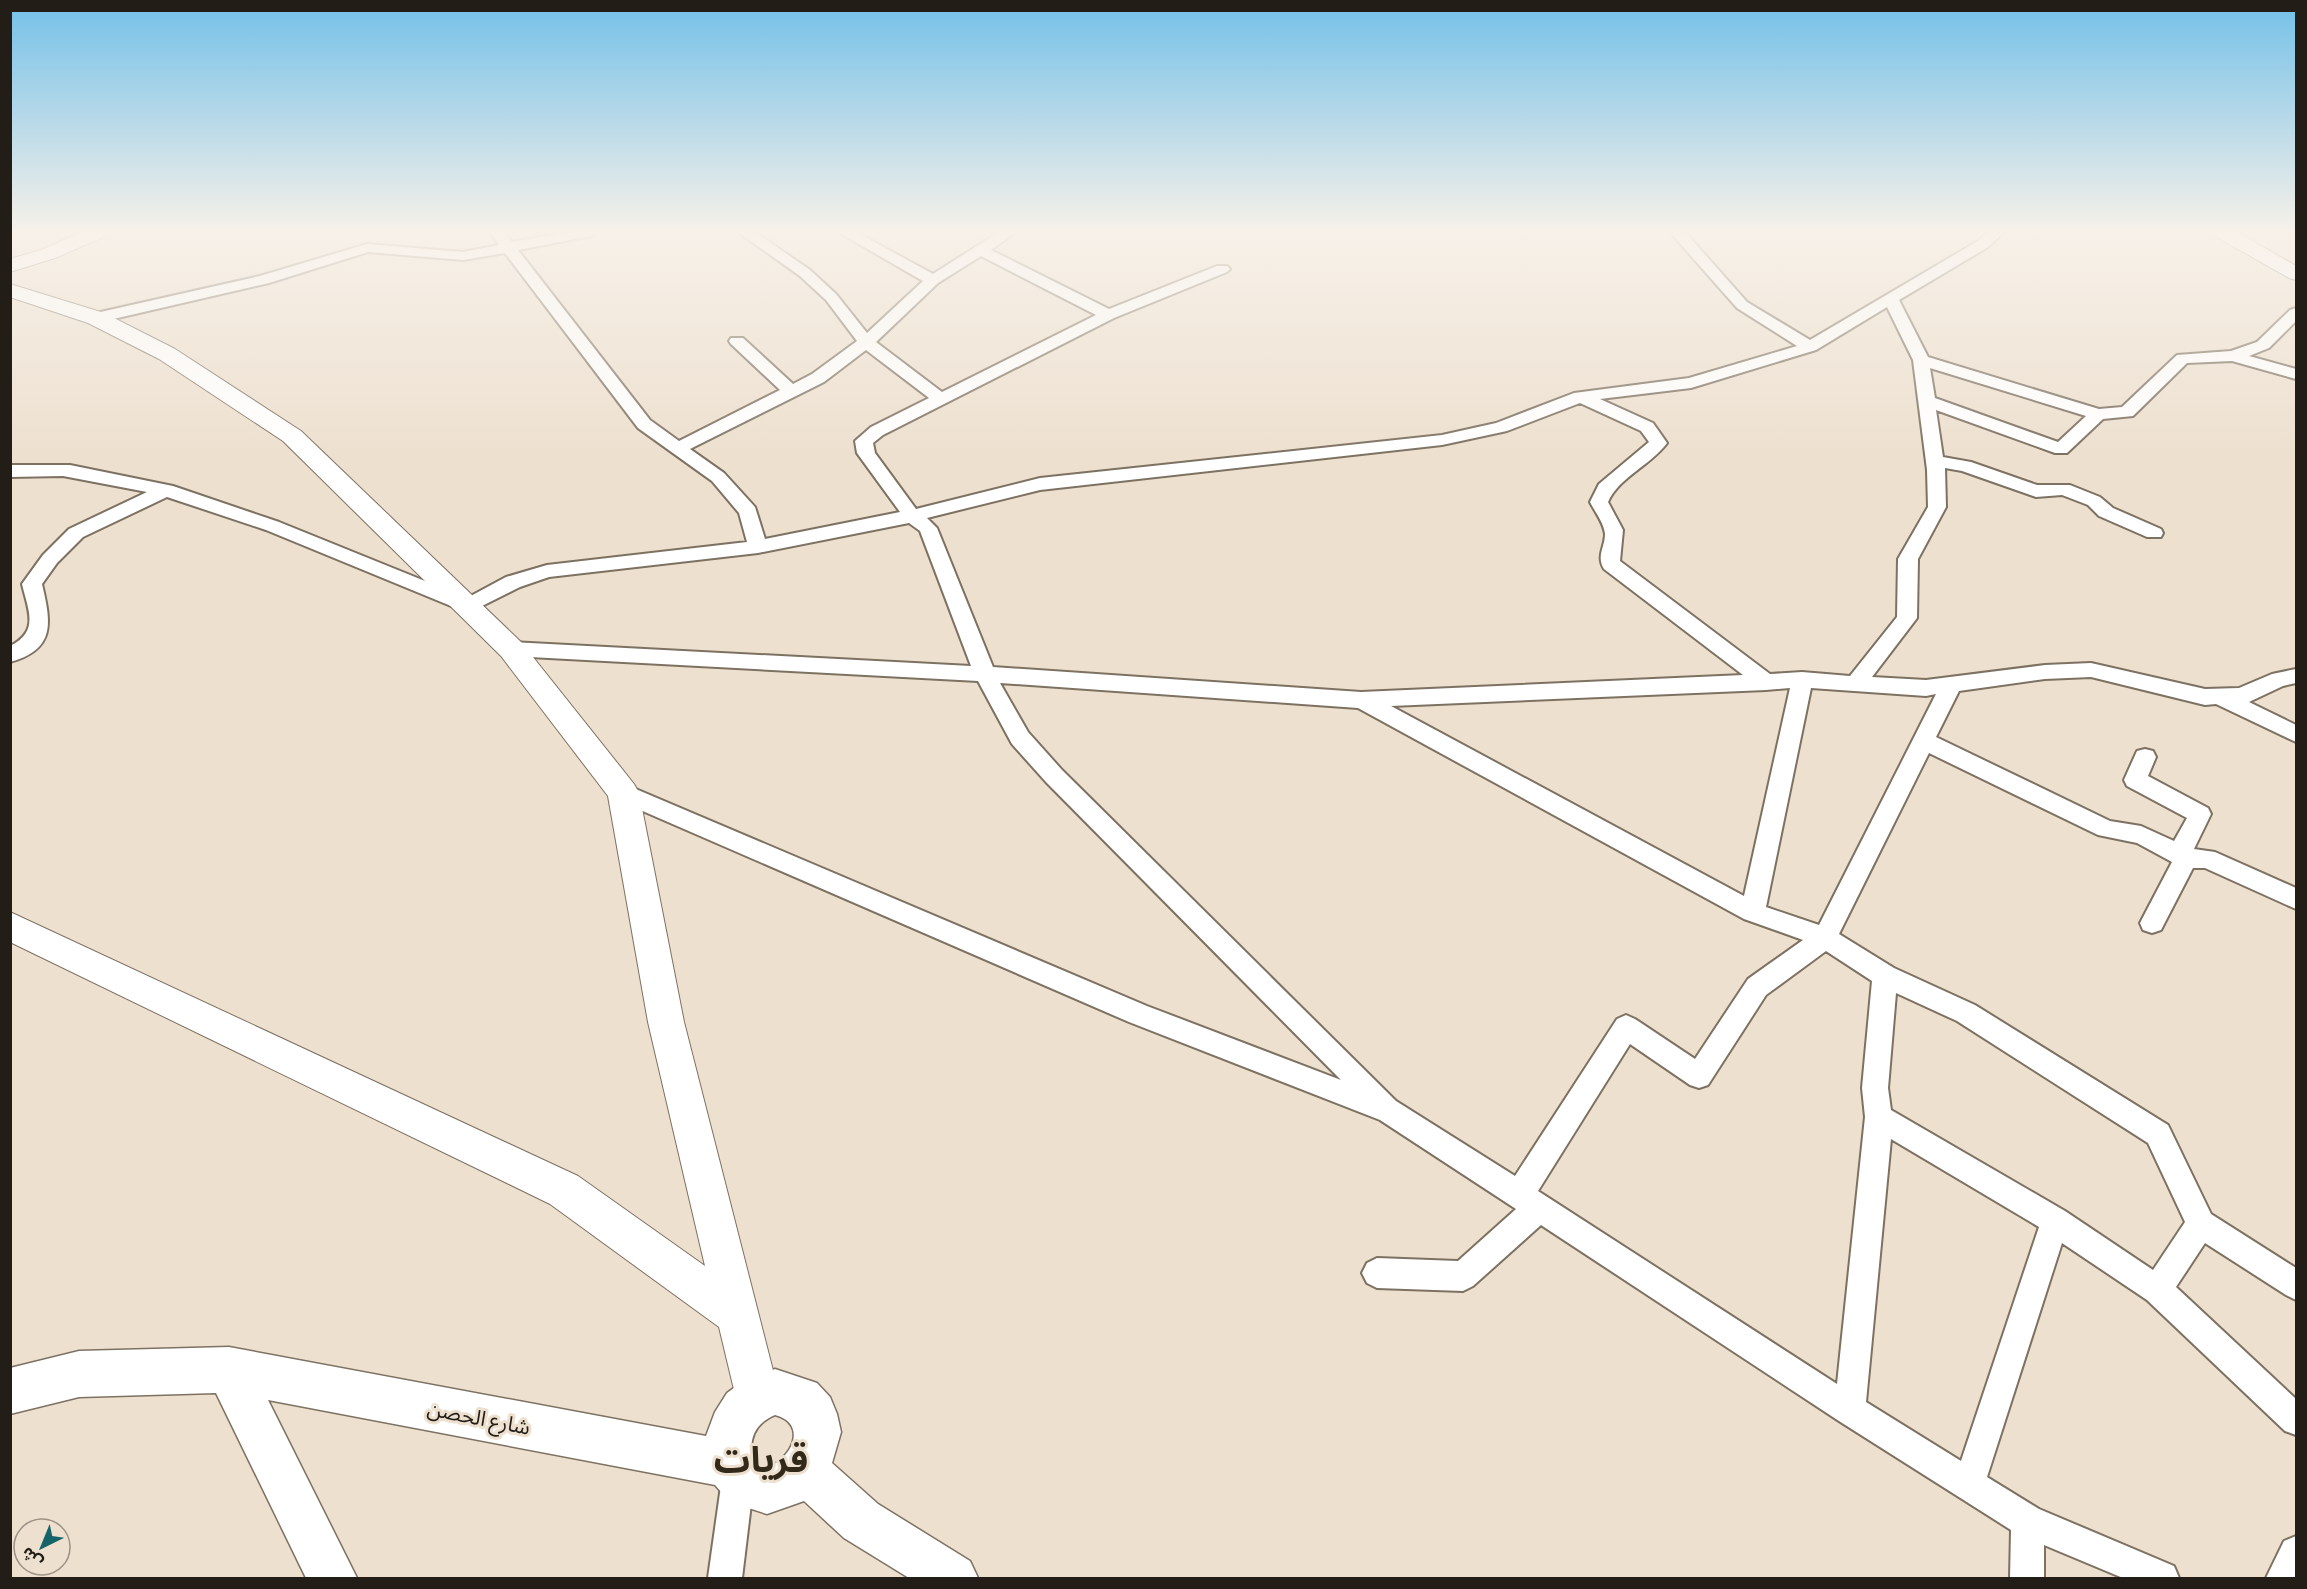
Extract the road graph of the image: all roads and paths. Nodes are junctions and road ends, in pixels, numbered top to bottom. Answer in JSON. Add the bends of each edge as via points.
{"nodes":[{"id":1,"x":60,"y":306,"type":"edge"},
{"id":2,"x":148,"y":306,"type":"edge"},
{"id":3,"x":554,"y":306,"type":"edge"},
{"id":4,"x":838,"y":306,"type":"edge"},
{"id":5,"x":905,"y":306,"type":"edge"},
{"id":6,"x":1091,"y":306,"type":"edge"},
{"id":7,"x":1130,"y":306,"type":"edge"},
{"id":8,"x":1744,"y":306,"type":"edge"},
{"id":9,"x":1879,"y":306,"type":"edge"},
{"id":10,"x":1895,"y":306,"type":"edge"},
{"id":11,"x":2296,"y":313,"type":"edge"},
{"id":12,"x":1108,"y":315,"type":"junction"},
{"id":13,"x":96,"y":318,"type":"junction"},
{"id":14,"x":737,"y":341,"type":"dead end"},
{"id":15,"x":866,"y":342,"type":"junction"},
{"id":16,"x":1810,"y":347,"type":"junction"},
{"id":17,"x":2233,"y":356,"type":"junction"},
{"id":18,"x":1921,"y":360,"type":"junction"},
{"id":19,"x":2296,"y":374,"type":"edge"},
{"id":20,"x":791,"y":391,"type":"junction"},
{"id":21,"x":1580,"y":397,"type":"junction"},
{"id":22,"x":940,"y":398,"type":"junction"},
{"id":23,"x":1926,"y":401,"type":"junction"},
{"id":24,"x":2098,"y":414,"type":"junction"},
{"id":25,"x":678,"y":448,"type":"junction"},
{"id":26,"x":1935,"y":461,"type":"junction"},
{"id":27,"x":10,"y":471,"type":"edge"},
{"id":28,"x":167,"y":490,"type":"junction"},
{"id":29,"x":912,"y":516,"type":"junction"},
{"id":30,"x":2154,"y":533,"type":"dead end"},
{"id":31,"x":758,"y":547,"type":"junction"},
{"id":32,"x":468,"y":606,"type":"junction"},
{"id":33,"x":511,"y":649,"type":"junction"},
{"id":34,"x":10,"y":655,"type":"edge"},
{"id":35,"x":985,"y":674,"type":"junction"},
{"id":36,"x":2296,"y":676,"type":"edge"},
{"id":37,"x":1802,"y":680,"type":"junction"},
{"id":38,"x":1766,"y":682,"type":"junction"},
{"id":39,"x":1855,"y":684,"type":"junction"},
{"id":40,"x":1952,"y":684,"type":"junction"},
{"id":41,"x":2218,"y":696,"type":"junction"},
{"id":42,"x":1361,"y":700,"type":"junction"},
{"id":43,"x":2296,"y":734,"type":"edge"},
{"id":44,"x":1924,"y":741,"type":"junction"},
{"id":45,"x":2145,"y":757,"type":"dead end"},
{"id":46,"x":623,"y":793,"type":"junction"},
{"id":47,"x":2183,"y":856,"type":"junction"},
{"id":48,"x":2296,"y":899,"type":"edge"},
{"id":49,"x":1754,"y":912,"type":"junction"},
{"id":50,"x":2152,"y":923,"type":"dead end"},
{"id":51,"x":10,"y":926,"type":"edge"},
{"id":52,"x":1824,"y":938,"type":"junction"},
{"id":53,"x":1886,"y":976,"type":"junction"},
{"id":54,"x":1390,"y":1111,"type":"junction"},
{"id":55,"x":1879,"y":1117,"type":"junction"},
{"id":56,"x":1529,"y":1201,"type":"junction"},
{"id":57,"x":2055,"y":1221,"type":"junction"},
{"id":58,"x":2201,"y":1224,"type":"junction"},
{"id":59,"x":1377,"y":1273,"type":"dead end"},
{"id":60,"x":2296,"y":1285,"type":"edge"},
{"id":61,"x":2157,"y":1290,"type":"junction"},
{"id":62,"x":736,"y":1313,"type":"junction"},
{"id":63,"x":229,"y":1370,"type":"junction"},
{"id":64,"x":10,"y":1391,"type":"edge"},
{"id":65,"x":758,"y":1398,"type":"junction"},
{"id":66,"x":1850,"y":1410,"type":"junction"},
{"id":67,"x":2296,"y":1420,"type":"edge"},
{"id":68,"x":804,"y":1469,"type":"junction"},
{"id":69,"x":734,"y":1472,"type":"junction"},
{"id":70,"x":1969,"y":1484,"type":"junction"},
{"id":71,"x":2027,"y":1521,"type":"junction"},
{"id":72,"x":2296,"y":1552,"type":"edge"},
{"id":73,"x":332,"y":1578,"type":"edge"},
{"id":74,"x":725,"y":1578,"type":"edge"},
{"id":75,"x":953,"y":1578,"type":"edge"},
{"id":76,"x":2027,"y":1578,"type":"edge"},
{"id":77,"x":2162,"y":1578,"type":"edge"},
{"id":78,"x":2283,"y":1578,"type":"edge"}],
"edges":[{"from":1,"to":13,"type":"street"},
{"from":2,"to":13,"type":"street"},
{"from":3,"to":25,"type":"street","via":[[644,424]]},
{"from":4,"to":15,"type":"street"},
{"from":5,"to":15,"type":"street"},
{"from":6,"to":12,"type":"street"},
{"from":7,"to":12,"type":"street"},
{"from":8,"to":16,"type":"street"},
{"from":9,"to":16,"type":"street"},
{"from":10,"to":18,"type":"street"},
{"from":11,"to":17,"type":"street","via":[[2264,345]]},
{"from":12,"to":22,"type":"street"},
{"from":13,"to":32,"type":"street","via":[[167,354],[292,436]]},
{"from":14,"to":20,"type":"street"},
{"from":15,"to":20,"type":"street","via":[[818,378]]},
{"from":15,"to":22,"type":"street"},
{"from":16,"to":21,"type":"street","via":[[1691,383]]},
{"from":17,"to":19,"type":"street"},
{"from":17,"to":24,"type":"street","via":[[2183,358],[2127,412]]},
{"from":18,"to":23,"type":"street"},
{"from":18,"to":24,"type":"street"},
{"from":20,"to":25,"type":"street"},
{"from":21,"to":29,"type":"street","via":[[1501,427],[1442,440],[1040,484]]},
{"from":21,"to":38,"type":"street","via":[[1647,427],[1658,443],[1605,488],[1599,502],[1614,536],[1608,551],[1611,564]]},
{"from":22,"to":29,"type":"street","via":[[864,441],[866,453]]},
{"from":23,"to":24,"type":"street","via":[[2061,449]]},
{"from":23,"to":26,"type":"street"},
{"from":25,"to":31,"type":"street","via":[[718,477],[748,511]]},
{"from":26,"to":30,"type":"street","via":[[1965,466],[2036,491],[2064,489]]},
{"from":26,"to":39,"type":"street","via":[[1937,507],[1908,559],[1908,618]]},
{"from":27,"to":28,"type":"street","via":[[68,471]]},
{"from":28,"to":32,"type":"street","via":[[305,539]]},
{"from":28,"to":34,"type":"street","via":[[76,533],[50,559],[32,584],[41,628],[36,639]]},
{"from":29,"to":31,"type":"street"},
{"from":29,"to":35,"type":"street","via":[[928,528],[936,544]]},
{"from":31,"to":32,"type":"street","via":[[547,571],[513,582]]},
{"from":32,"to":33,"type":"street"},
{"from":33,"to":35,"type":"street"},
{"from":33,"to":46,"type":"street"},
{"from":35,"to":42,"type":"street"},
{"from":35,"to":54,"type":"street","via":[[1020,738],[1054,776]]},
{"from":36,"to":41,"type":"street","via":[[2279,679],[2242,696]]},
{"from":37,"to":38,"type":"street"},
{"from":37,"to":39,"type":"street"},
{"from":37,"to":49,"type":"street"},
{"from":38,"to":42,"type":"street"},
{"from":39,"to":40,"type":"street","via":[[1926,688]]},
{"from":40,"to":41,"type":"street","via":[[2091,670],[2205,697]]},
{"from":40,"to":44,"type":"street"},
{"from":41,"to":43,"type":"street"},
{"from":42,"to":49,"type":"street"},
{"from":44,"to":47,"type":"street","via":[[2106,828],[2141,835]]},
{"from":44,"to":52,"type":"street"},
{"from":45,"to":47,"type":"street","via":[[2135,780],[2200,814]]},
{"from":46,"to":54,"type":"street","via":[[1138,1014]]},
{"from":46,"to":62,"type":"street","via":[[666,1022]]},
{"from":47,"to":48,"type":"street","via":[[2207,859]]},
{"from":47,"to":50,"type":"street"},
{"from":49,"to":52,"type":"street"},
{"from":51,"to":62,"type":"street","via":[[564,1190]]},
{"from":52,"to":53,"type":"street"},
{"from":52,"to":56,"type":"street","via":[[1757,987],[1699,1076],[1626,1027]]},
{"from":53,"to":55,"type":"street","via":[[1875,1088]]},
{"from":53,"to":58,"type":"street","via":[[1966,1013],[2158,1134]]},
{"from":54,"to":56,"type":"street"},
{"from":55,"to":57,"type":"street"},
{"from":55,"to":66,"type":"street"},
{"from":56,"to":59,"type":"street","via":[[1463,1276]]},
{"from":56,"to":66,"type":"street"},
{"from":57,"to":61,"type":"street"},
{"from":57,"to":70,"type":"street"},
{"from":58,"to":60,"type":"street"},
{"from":58,"to":61,"type":"street"},
{"from":61,"to":67,"type":"street"},
{"from":62,"to":65,"type":"street"},
{"from":63,"to":64,"type":"main road","name":"شارع الحصن","via":[[80,1374]]},
{"from":63,"to":69,"type":"main road","name":"شارع الحصن"},
{"from":63,"to":73,"type":"main road"},
{"from":65,"to":68,"type":"main road","via":[[775,1392],[792,1393],[805,1401],[815,1415],[818,1433],[814,1452]]},
{"from":65,"to":69,"type":"main road","via":[[732,1426],[727,1446]]},
{"from":66,"to":70,"type":"street"},
{"from":68,"to":69,"type":"main road","via":[[789,1483],[771,1489],[753,1488]]},
{"from":68,"to":75,"type":"main road","via":[[861,1521]]},
{"from":69,"to":74,"type":"street"},
{"from":70,"to":71,"type":"street"},
{"from":71,"to":76,"type":"street"},
{"from":71,"to":77,"type":"street"},
{"from":72,"to":78,"type":"street"}]}
